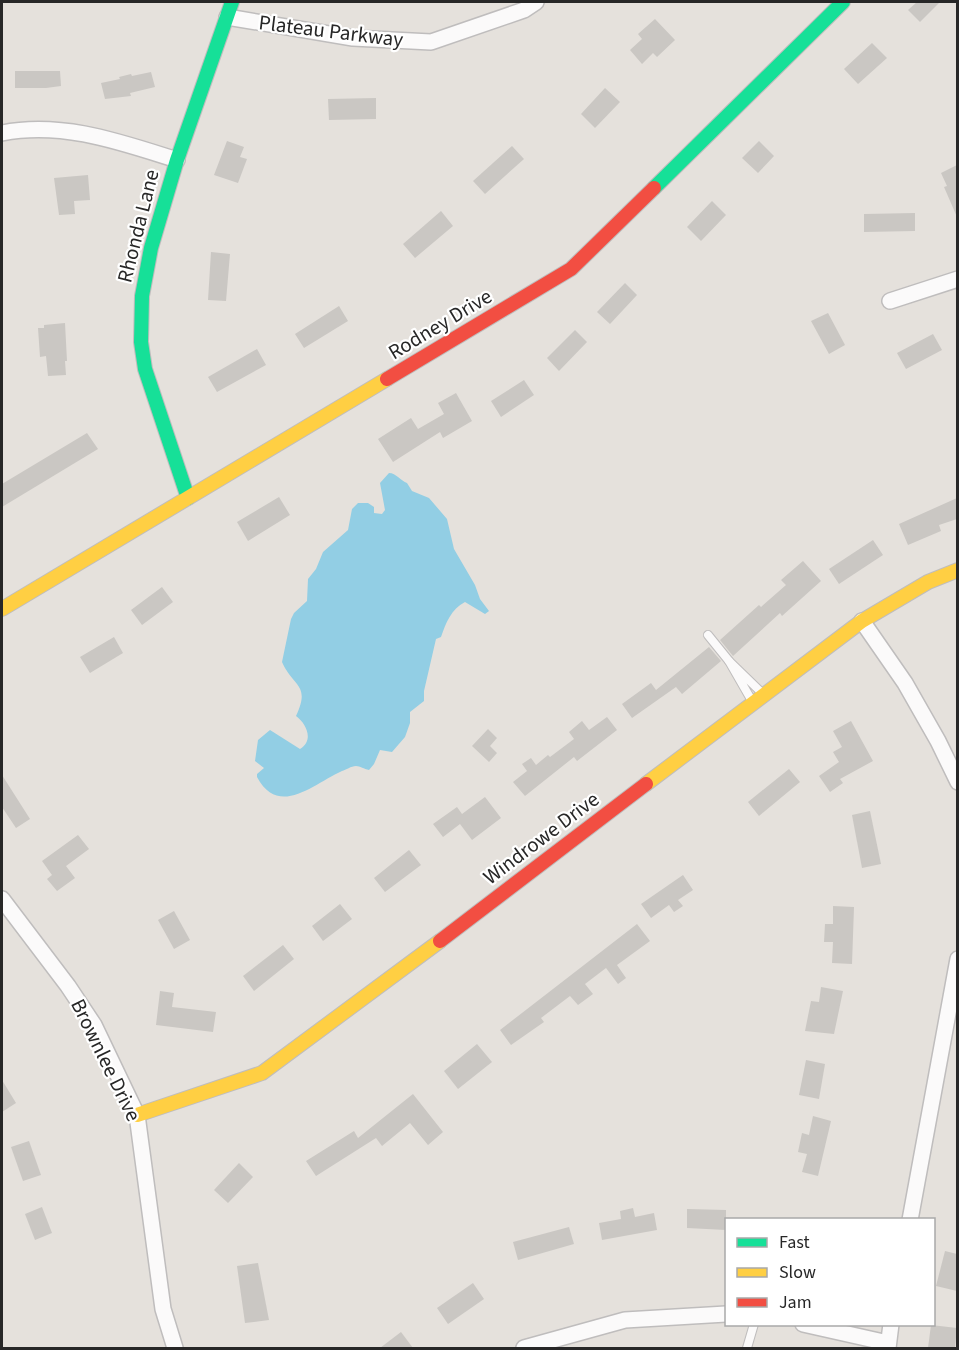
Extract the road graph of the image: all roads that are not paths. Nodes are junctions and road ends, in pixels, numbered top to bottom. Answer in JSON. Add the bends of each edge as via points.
{"nodes":[{"id":1,"x":232,"y":2,"type":"edge"},
{"id":2,"x":536,"y":2,"type":"edge"},
{"id":3,"x":843,"y":2,"type":"edge"},
{"id":4,"x":227,"y":16,"type":"junction"},
{"id":5,"x":2,"y":133,"type":"edge"},
{"id":6,"x":177,"y":160,"type":"junction"},
{"id":7,"x":957,"y":279,"type":"edge"},
{"id":8,"x":890,"y":301,"type":"dead end"},
{"id":9,"x":189,"y":498,"type":"junction"},
{"id":10,"x":957,"y":570,"type":"edge"},
{"id":11,"x":2,"y":609,"type":"edge"},
{"id":12,"x":862,"y":621,"type":"junction"},
{"id":13,"x":708,"y":635,"type":"dead end"},
{"id":14,"x":729,"y":662,"type":"junction"},
{"id":15,"x":758,"y":698,"type":"junction"},
{"id":16,"x":957,"y":782,"type":"edge"},
{"id":17,"x":2,"y":900,"type":"edge"},
{"id":18,"x":957,"y":959,"type":"edge"},
{"id":19,"x":137,"y":1115,"type":"junction"},
{"id":20,"x":910,"y":1218,"type":"edge"},
{"id":21,"x":725,"y":1314,"type":"edge"},
{"id":22,"x":753,"y":1326,"type":"edge"},
{"id":23,"x":811,"y":1326,"type":"edge"},
{"id":24,"x":891,"y":1326,"type":"edge"},
{"id":25,"x":888,"y":1346,"type":"edge"},
{"id":26,"x":175,"y":1348,"type":"edge"},
{"id":27,"x":524,"y":1348,"type":"edge"},
{"id":28,"x":747,"y":1348,"type":"edge"}],
"edges":[{"from":1,"to":4,"type":"street","name":"Rhonda Lane"},
{"from":2,"to":4,"type":"street","name":"Plateau Parkway","via":[[524,10],[431,42],[353,38]]},
{"from":3,"to":9,"type":"street","name":"Rodney Drive","via":[[571,269]]},
{"from":4,"to":6,"type":"street","name":"Rhonda Lane"},
{"from":5,"to":6,"type":"street","via":[[66,130]]},
{"from":6,"to":9,"type":"street","name":"Rhonda Lane","via":[[149,257],[141,296],[141,333],[145,369]]},
{"from":7,"to":8,"type":"street"},
{"from":9,"to":11,"type":"street","name":"Rodney Drive"},
{"from":10,"to":12,"type":"street","name":"Windrowe Drive","via":[[928,582]]},
{"from":12,"to":15,"type":"street","name":"Windrowe Drive"},
{"from":12,"to":16,"type":"street","via":[[905,682]]},
{"from":13,"to":14,"type":"lane"},
{"from":14,"to":15,"type":"lane"},
{"from":14,"to":15,"type":"lane"},
{"from":15,"to":19,"type":"street","name":"Windrowe Drive","via":[[262,1073]]},
{"from":17,"to":19,"type":"street","name":"Brownlee Drive","via":[[94,1025]]},
{"from":18,"to":20,"type":"street"},
{"from":19,"to":26,"type":"street","name":"Brownlee Drive","via":[[163,1310]]},
{"from":21,"to":27,"type":"street","via":[[625,1320]]},
{"from":22,"to":28,"type":"lane"},
{"from":23,"to":25,"type":"street"},
{"from":24,"to":25,"type":"street"}]}
